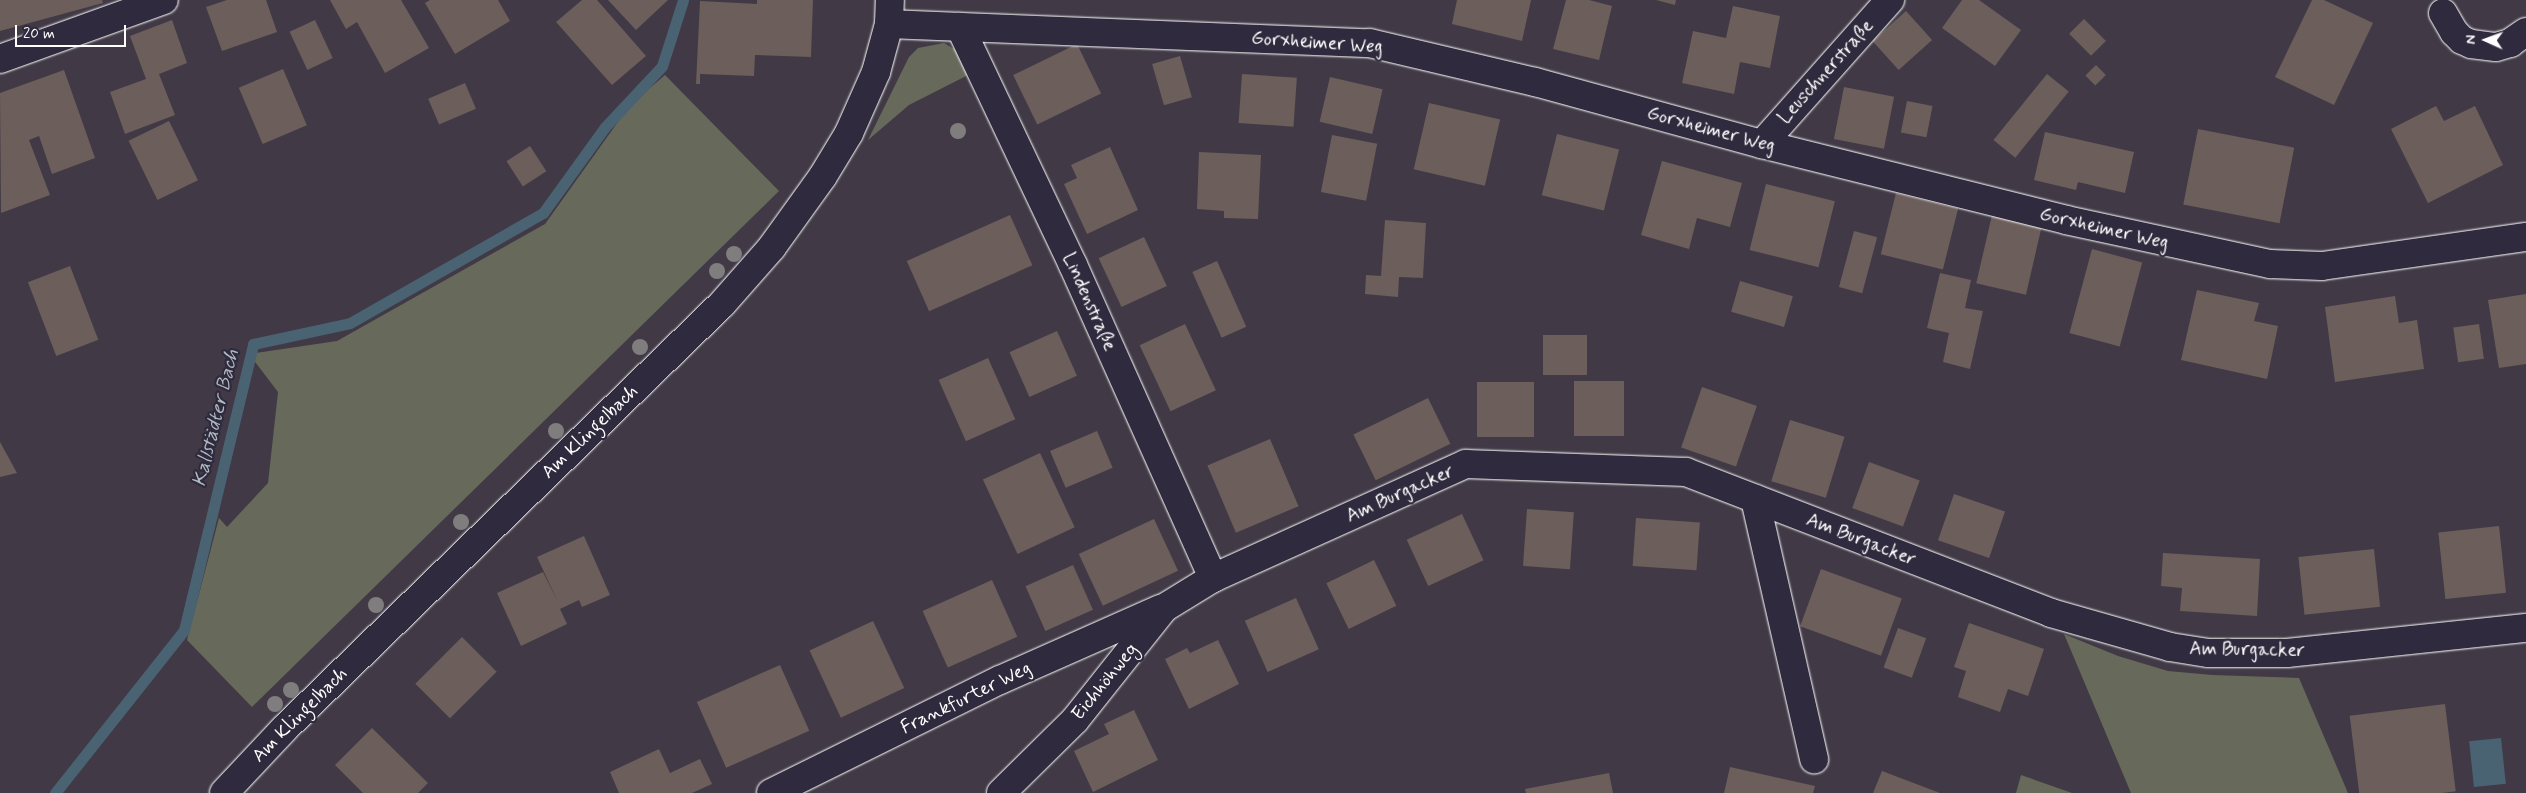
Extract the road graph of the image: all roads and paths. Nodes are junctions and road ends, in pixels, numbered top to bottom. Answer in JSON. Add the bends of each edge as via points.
{"nodes":[{"id":1,"x":164,"y":0,"type":"edge"},
{"id":2,"x":1890,"y":0,"type":"edge"},
{"id":3,"x":890,"y":12,"type":"edge"},
{"id":4,"x":2444,"y":14,"type":"edge"},
{"id":5,"x":960,"y":27,"type":"junction"},
{"id":6,"x":2526,"y":32,"type":"edge"},
{"id":7,"x":0,"y":59,"type":"edge"},
{"id":8,"x":1762,"y":144,"type":"junction"},
{"id":9,"x":2526,"y":237,"type":"edge"},
{"id":10,"x":1755,"y":499,"type":"junction"},
{"id":11,"x":1213,"y":578,"type":"junction"},
{"id":12,"x":1164,"y":608,"type":"junction"},
{"id":13,"x":2526,"y":628,"type":"edge"},
{"id":14,"x":1814,"y":759,"type":"dead end"},
{"id":15,"x":224,"y":793,"type":"edge"},
{"id":16,"x":771,"y":793,"type":"edge"},
{"id":17,"x":1001,"y":793,"type":"edge"}],
"edges":[{"from":1,"to":7,"type":"street"},
{"from":2,"to":8,"type":"street","name":"Leuschnerstraße"},
{"from":3,"to":5,"type":"street","name":"Gorxheimer Weg"},
{"from":3,"to":15,"type":"street","name":"Am Klingelbach","via":[[876,72],[849,133],[823,176],[772,247],[722,304],[284,729]]},
{"from":4,"to":6,"type":"street","via":[[2454,32],[2471,44],[2496,46],[2510,43]]},
{"from":5,"to":8,"type":"street","name":"Gorxheimer Weg","via":[[1370,43],[1535,82]]},
{"from":5,"to":11,"type":"street","name":"Lindenstraße","via":[[1073,265]]},
{"from":8,"to":9,"type":"street","name":"Gorxheimer Weg","via":[[2066,220],[2270,264],[2322,266]]},
{"from":10,"to":11,"type":"street","name":"Am Burgacker","via":[[1686,472],[1466,464]]},
{"from":10,"to":13,"type":"street","name":"Am Burgacker","via":[[2051,613],[2170,647],[2209,653],[2287,654]]},
{"from":10,"to":14,"type":"street"},
{"from":11,"to":12,"type":"street","name":"Eichhöhweg"},
{"from":12,"to":16,"type":"street","name":"Frankfurter Weg","via":[[1000,680]]},
{"from":12,"to":17,"type":"street","name":"Eichhöhweg","via":[[1076,720]]}]}
